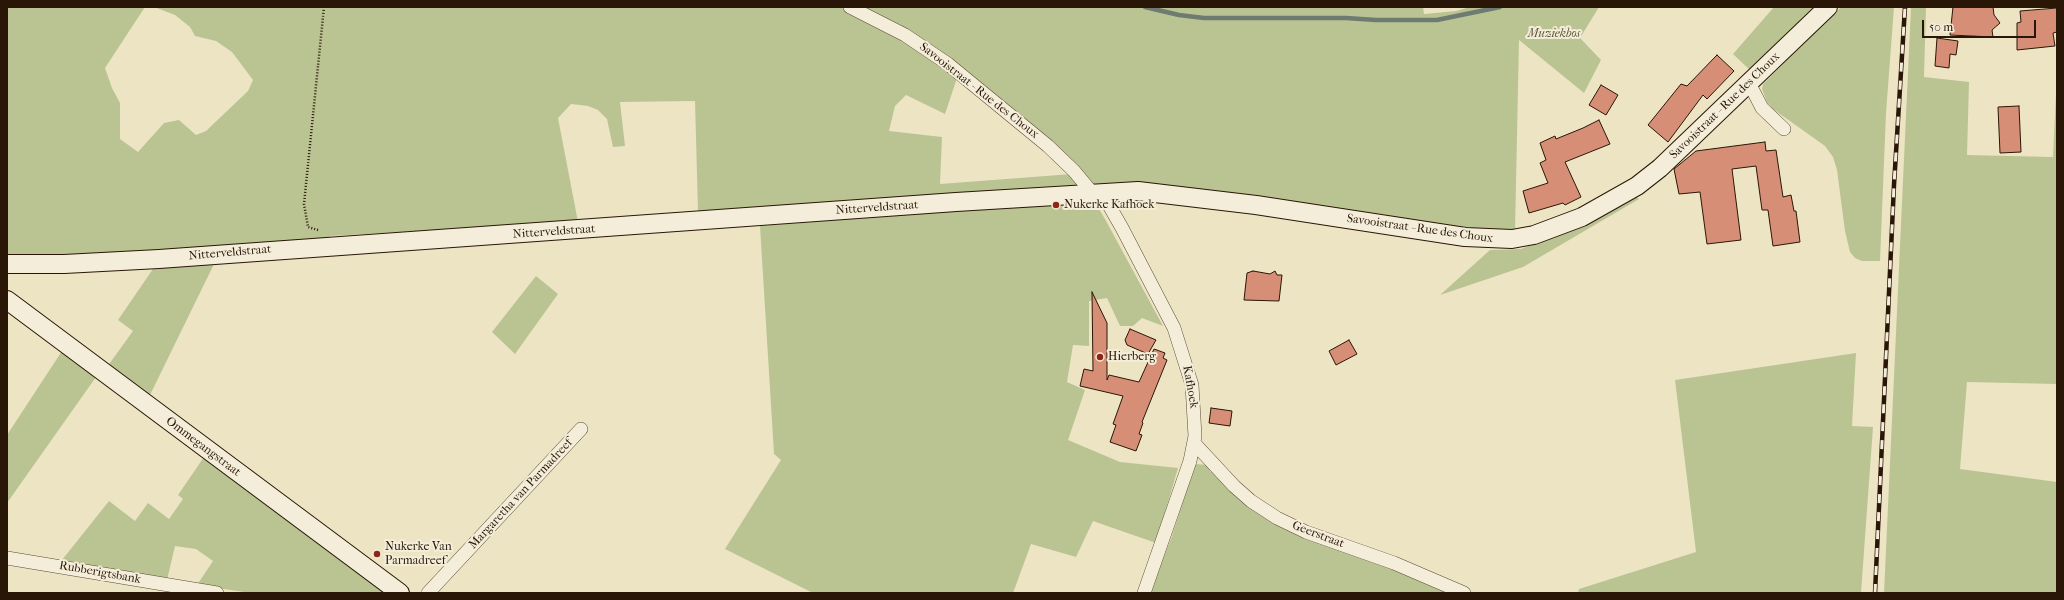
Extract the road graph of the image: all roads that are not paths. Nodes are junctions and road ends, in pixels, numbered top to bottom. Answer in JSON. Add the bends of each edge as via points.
{"nodes":[{"id":1,"x":850,"y":7,"type":"edge"},
{"id":2,"x":1828,"y":7,"type":"edge"},
{"id":3,"x":1749,"y":83,"type":"junction"},
{"id":4,"x":1784,"y":129,"type":"dead end"},
{"id":5,"x":1097,"y":194,"type":"junction"},
{"id":6,"x":7,"y":264,"type":"edge"},
{"id":7,"x":7,"y":300,"type":"edge"},
{"id":8,"x":581,"y":429,"type":"dead end"},
{"id":9,"x":1194,"y":443,"type":"junction"},
{"id":10,"x":7,"y":558,"type":"edge"},
{"id":11,"x":218,"y":593,"type":"edge"},
{"id":12,"x":400,"y":593,"type":"edge"},
{"id":13,"x":428,"y":593,"type":"edge"},
{"id":14,"x":1144,"y":593,"type":"edge"},
{"id":15,"x":1464,"y":593,"type":"edge"}],
"edges":[{"from":1,"to":5,"type":"street","name":"Savooistraat - Rue des Choux","via":[[905,35],[948,64],[1048,146]]},
{"from":2,"to":3,"type":"main road","name":"Savooistraat - Rue des Choux"},
{"from":3,"to":4,"type":"street","via":[[1762,108]]},
{"from":3,"to":5,"type":"main road","name":"Savooistraat - Rue des Choux","via":[[1660,168],[1637,186],[1582,217],[1540,233],[1512,239],[1465,237],[1179,195],[1138,192]]},
{"from":5,"to":6,"type":"main road","name":"Nitterveldstraat","via":[[159,259]]},
{"from":5,"to":9,"type":"street","name":"Kafhoek","via":[[1110,207],[1174,328],[1192,385]]},
{"from":7,"to":12,"type":"main road","name":"Ommegangstraat"},
{"from":8,"to":13,"type":"street","name":"Margaretha van Parmadreef"},
{"from":9,"to":14,"type":"street","name":"Kafhoek","via":[[1182,488]]},
{"from":9,"to":15,"type":"street","name":"Geerstraat","via":[[1234,486],[1277,518],[1306,532]]},
{"from":10,"to":11,"type":"street","name":"Rubberigtsbank"}]}
